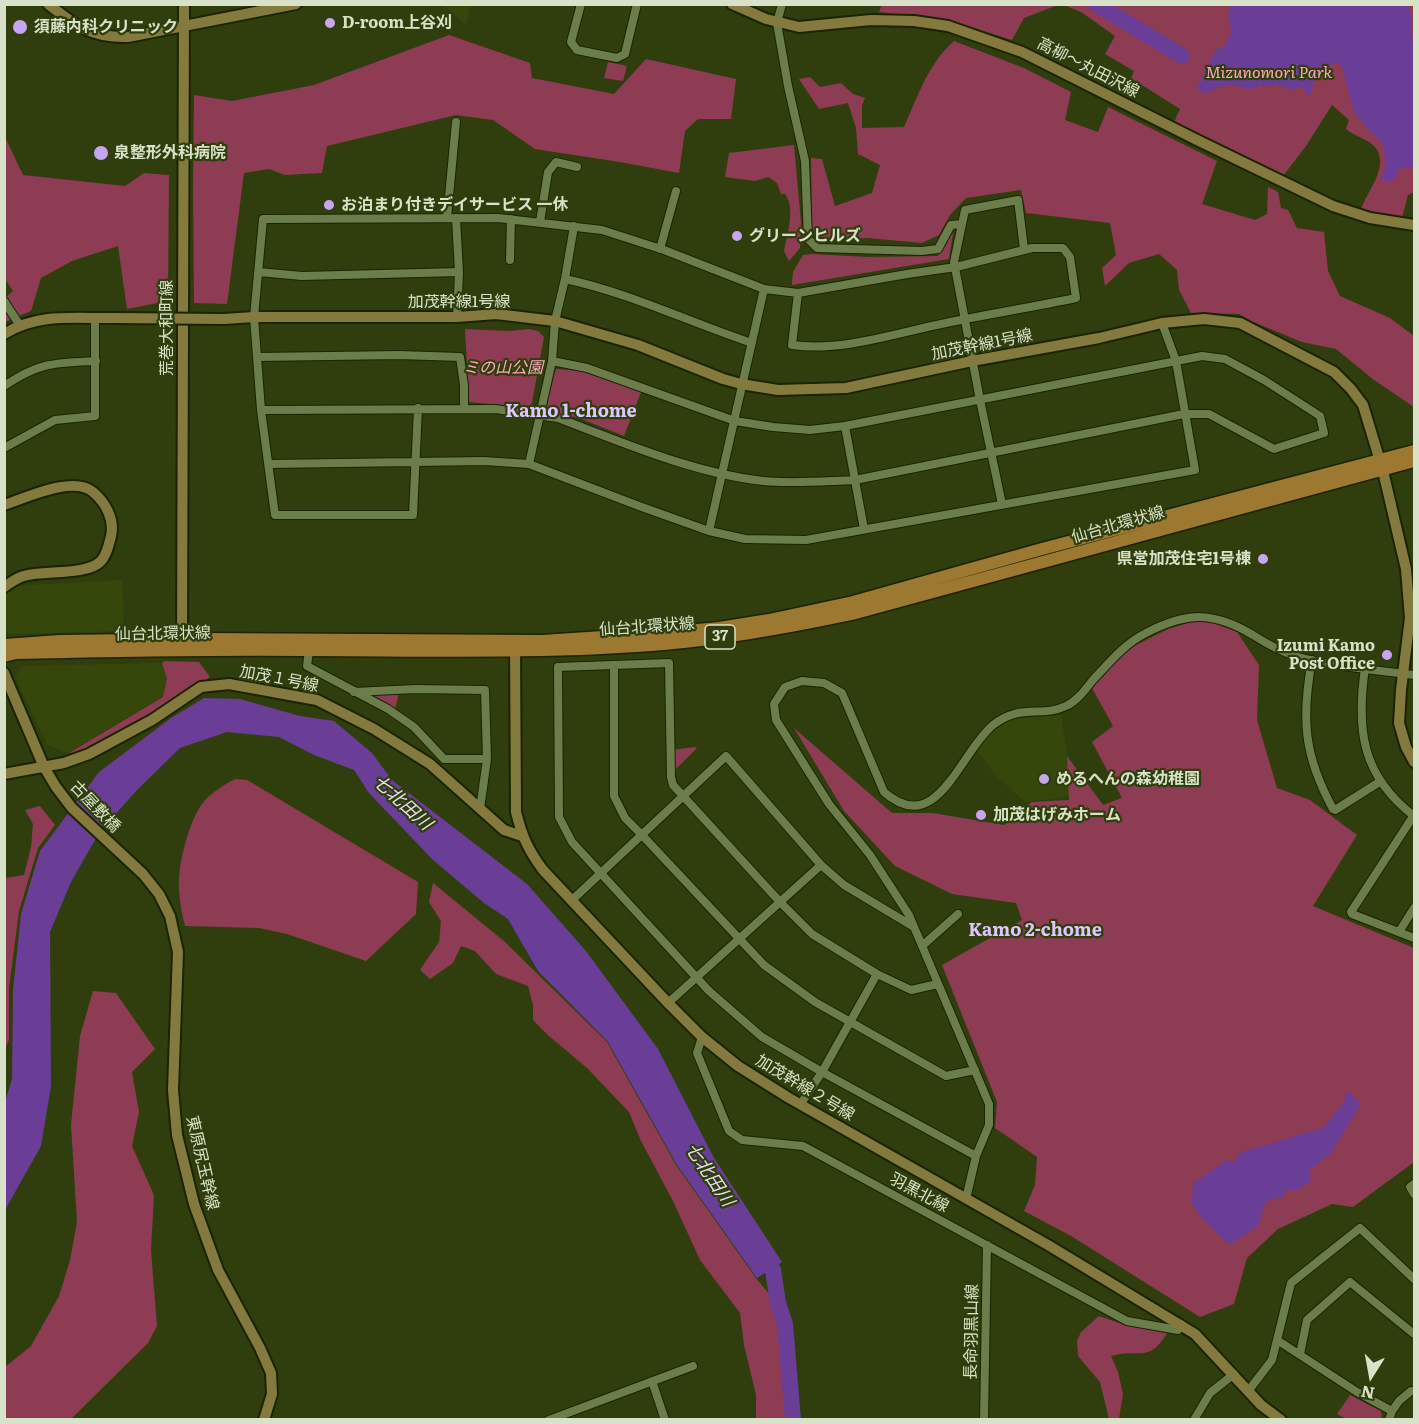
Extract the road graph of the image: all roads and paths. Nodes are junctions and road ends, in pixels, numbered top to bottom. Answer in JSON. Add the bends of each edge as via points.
{"nodes":[{"id":1,"x":296,"y":4,"type":"edge"},
{"id":2,"x":581,"y":4,"type":"edge"},
{"id":3,"x":637,"y":4,"type":"edge"},
{"id":4,"x":732,"y":4,"type":"edge"},
{"id":5,"x":782,"y":4,"type":"edge"},
{"id":6,"x":49,"y":5,"type":"edge"},
{"id":7,"x":184,"y":5,"type":"edge"},
{"id":8,"x":777,"y":23,"type":"junction"},
{"id":9,"x":183,"y":27,"type":"junction"},
{"id":10,"x":456,"y":122,"type":"dead end"},
{"id":11,"x":577,"y":167,"type":"dead end"},
{"id":12,"x":675,"y":191,"type":"dead end"},
{"id":13,"x":452,"y":218,"type":"junction"},
{"id":14,"x":511,"y":219,"type":"junction"},
{"id":15,"x":540,"y":222,"type":"junction"},
{"id":16,"x":962,"y":224,"type":"junction"},
{"id":17,"x":1414,"y":225,"type":"edge"},
{"id":18,"x":574,"y":226,"type":"junction"},
{"id":19,"x":660,"y":249,"type":"junction"},
{"id":20,"x":1024,"y":249,"type":"junction"},
{"id":21,"x":510,"y":260,"type":"dead end"},
{"id":22,"x":956,"y":267,"type":"junction"},
{"id":23,"x":259,"y":272,"type":"junction"},
{"id":24,"x":459,"y":272,"type":"junction"},
{"id":25,"x":565,"y":279,"type":"junction"},
{"id":26,"x":764,"y":289,"type":"junction"},
{"id":27,"x":798,"y":293,"type":"junction"},
{"id":28,"x":4,"y":300,"type":"edge"},
{"id":29,"x":254,"y":317,"type":"junction"},
{"id":30,"x":457,"y":317,"type":"junction"},
{"id":31,"x":95,"y":318,"type":"junction"},
{"id":32,"x":964,"y":319,"type":"junction"},
{"id":33,"x":555,"y":321,"type":"junction"},
{"id":34,"x":1162,"y":323,"type":"junction"},
{"id":35,"x":19,"y":324,"type":"junction"},
{"id":36,"x":4,"y":334,"type":"edge"},
{"id":37,"x":752,"y":343,"type":"junction"},
{"id":38,"x":258,"y":357,"type":"junction"},
{"id":39,"x":552,"y":360,"type":"junction"},
{"id":40,"x":96,"y":361,"type":"junction"},
{"id":41,"x":972,"y":361,"type":"junction"},
{"id":42,"x":1176,"y":361,"type":"junction"},
{"id":43,"x":741,"y":384,"type":"junction"},
{"id":44,"x":4,"y":386,"type":"edge"},
{"id":45,"x":980,"y":400,"type":"junction"},
{"id":46,"x":418,"y":408,"type":"junction"},
{"id":47,"x":464,"y":408,"type":"junction"},
{"id":48,"x":261,"y":410,"type":"junction"},
{"id":49,"x":539,"y":414,"type":"junction"},
{"id":50,"x":1185,"y":414,"type":"junction"},
{"id":51,"x":735,"y":421,"type":"junction"},
{"id":52,"x":844,"y":426,"type":"junction"},
{"id":53,"x":4,"y":448,"type":"edge"},
{"id":54,"x":1414,"y":450,"type":"edge"},
{"id":55,"x":991,"y":454,"type":"junction"},
{"id":56,"x":1414,"y":461,"type":"edge"},
{"id":57,"x":415,"y":462,"type":"junction"},
{"id":58,"x":268,"y":464,"type":"junction"},
{"id":59,"x":529,"y":464,"type":"junction"},
{"id":60,"x":1381,"y":466,"type":"junction"},
{"id":61,"x":723,"y":474,"type":"junction"},
{"id":62,"x":855,"y":480,"type":"junction"},
{"id":63,"x":1002,"y":504,"type":"junction"},
{"id":64,"x":4,"y":505,"type":"edge"},
{"id":65,"x":864,"y":529,"type":"junction"},
{"id":66,"x":709,"y":531,"type":"junction"},
{"id":67,"x":4,"y":587,"type":"edge"},
{"id":68,"x":4,"y":645,"type":"edge"},
{"id":69,"x":182,"y":645,"type":"junction"},
{"id":70,"x":515,"y":645,"type":"junction"},
{"id":71,"x":309,"y":650,"type":"junction"},
{"id":72,"x":4,"y":656,"type":"edge"},
{"id":73,"x":1312,"y":660,"type":"junction"},
{"id":74,"x":614,"y":665,"type":"junction"},
{"id":75,"x":1365,"y":668,"type":"junction"},
{"id":76,"x":4,"y":673,"type":"edge"},
{"id":77,"x":1409,"y":674,"type":"edge"},
{"id":78,"x":354,"y":692,"type":"junction"},
{"id":79,"x":487,"y":759,"type":"junction"},
{"id":80,"x":1414,"y":762,"type":"edge"},
{"id":81,"x":44,"y":767,"type":"junction"},
{"id":82,"x":4,"y":774,"type":"edge"},
{"id":83,"x":1381,"y":781,"type":"junction"},
{"id":84,"x":684,"y":795,"type":"junction"},
{"id":85,"x":480,"y":809,"type":"junction"},
{"id":86,"x":1414,"y":815,"type":"edge"},
{"id":87,"x":642,"y":834,"type":"junction"},
{"id":88,"x":522,"y":836,"type":"junction"},
{"id":89,"x":114,"y":847,"type":"joint"},
{"id":90,"x":821,"y":865,"type":"junction"},
{"id":91,"x":601,"y":872,"type":"junction"},
{"id":92,"x":571,"y":901,"type":"junction"},
{"id":93,"x":780,"y":902,"type":"junction"},
{"id":94,"x":1414,"y":908,"type":"edge"},
{"id":95,"x":958,"y":914,"type":"dead end"},
{"id":96,"x":914,"y":927,"type":"junction"},
{"id":97,"x":1398,"y":932,"type":"junction"},
{"id":98,"x":1414,"y":938,"type":"edge"},
{"id":99,"x":738,"y":939,"type":"junction"},
{"id":100,"x":922,"y":946,"type":"junction"},
{"id":101,"x":877,"y":974,"type":"junction"},
{"id":102,"x":697,"y":977,"type":"junction"},
{"id":103,"x":938,"y":984,"type":"junction"},
{"id":104,"x":668,"y":1003,"type":"junction"},
{"id":105,"x":848,"y":1022,"type":"junction"},
{"id":106,"x":702,"y":1037,"type":"junction"},
{"id":107,"x":975,"y":1070,"type":"junction"},
{"id":108,"x":822,"y":1072,"type":"junction"},
{"id":109,"x":800,"y":1105,"type":"junction"},
{"id":110,"x":976,"y":1156,"type":"junction"},
{"id":111,"x":1414,"y":1184,"type":"edge"},
{"id":112,"x":1414,"y":1194,"type":"edge"},
{"id":113,"x":966,"y":1199,"type":"junction"},
{"id":114,"x":987,"y":1245,"type":"junction"},
{"id":115,"x":1414,"y":1279,"type":"edge"},
{"id":116,"x":1181,"y":1324,"type":"junction"},
{"id":117,"x":1414,"y":1334,"type":"edge"},
{"id":118,"x":1277,"y":1340,"type":"junction"},
{"id":119,"x":1300,"y":1354,"type":"junction"},
{"id":120,"x":693,"y":1366,"type":"dead end"},
{"id":121,"x":1234,"y":1374,"type":"junction"},
{"id":122,"x":652,"y":1381,"type":"junction"},
{"id":123,"x":1249,"y":1390,"type":"junction"},
{"id":124,"x":1414,"y":1391,"type":"edge"},
{"id":125,"x":1392,"y":1411,"type":"junction"},
{"id":126,"x":264,"y":1419,"type":"edge"},
{"id":127,"x":549,"y":1419,"type":"edge"},
{"id":128,"x":664,"y":1419,"type":"edge"},
{"id":129,"x":984,"y":1419,"type":"edge"},
{"id":130,"x":1194,"y":1419,"type":"edge"},
{"id":131,"x":1281,"y":1419,"type":"edge"},
{"id":132,"x":1389,"y":1419,"type":"edge"}],
"edges":[{"from":1,"to":9,"type":"street"},
{"from":2,"to":3,"type":"street","via":[[571,42],[577,50],[617,58],[625,54]]},
{"from":4,"to":8,"type":"street","name":"高柳～丸田沢線"},
{"from":5,"to":8,"type":"street"},
{"from":6,"to":9,"type":"street","via":[[77,26],[102,36],[128,37]]},
{"from":7,"to":9,"type":"street","name":"荒巻大和町線"},
{"from":8,"to":16,"type":"street","via":[[805,161],[808,239],[817,248],[922,251],[938,249],[951,225]]},
{"from":8,"to":17,"type":"street","name":"高柳～丸田沢線","via":[[799,27],[872,20],[948,26],[1022,52],[1333,206],[1370,218]]},
{"from":9,"to":69,"type":"street","name":"荒巻大和町線"},
{"from":10,"to":13,"type":"street"},
{"from":11,"to":15,"type":"street","via":[[556,162],[548,172]]},
{"from":12,"to":19,"type":"street"},
{"from":13,"to":14,"type":"street"},
{"from":13,"to":23,"type":"street","via":[[263,219]]},
{"from":13,"to":24,"type":"street"},
{"from":14,"to":15,"type":"street"},
{"from":14,"to":21,"type":"street"},
{"from":15,"to":18,"type":"street"},
{"from":16,"to":20,"type":"street","via":[[965,210],[1018,200]]},
{"from":16,"to":22,"type":"street"},
{"from":18,"to":19,"type":"street","via":[[602,230]]},
{"from":18,"to":25,"type":"street"},
{"from":19,"to":26,"type":"street"},
{"from":20,"to":22,"type":"street"},
{"from":20,"to":32,"type":"street","via":[[1064,248],[1070,257],[1076,298]]},
{"from":22,"to":27,"type":"street"},
{"from":22,"to":32,"type":"street"},
{"from":23,"to":24,"type":"street","via":[[302,276]]},
{"from":23,"to":29,"type":"street"},
{"from":24,"to":30,"type":"street"},
{"from":25,"to":33,"type":"street"},
{"from":25,"to":37,"type":"street","via":[[594,285]]},
{"from":26,"to":27,"type":"street"},
{"from":26,"to":37,"type":"street"},
{"from":27,"to":32,"type":"street","via":[[792,345],[839,345]]},
{"from":28,"to":35,"type":"street"},
{"from":29,"to":30,"type":"street","name":"加茂幹線1号線"},
{"from":29,"to":31,"type":"street","name":"加茂幹線1号線","bridge":true},
{"from":29,"to":38,"type":"street"},
{"from":30,"to":33,"type":"street","name":"加茂幹線1号線","via":[[496,314]]},
{"from":31,"to":35,"type":"street","name":"加茂幹線1号線","via":[[44,318]]},
{"from":31,"to":40,"type":"street"},
{"from":32,"to":41,"type":"street"},
{"from":33,"to":39,"type":"street"},
{"from":33,"to":43,"type":"street","name":"加茂幹線1号線","via":[[638,345]]},
{"from":34,"to":41,"type":"street","name":"加茂幹線1号線"},
{"from":34,"to":42,"type":"street"},
{"from":34,"to":60,"type":"street","name":"加茂幹線1号線","via":[[1204,319],[1240,323],[1334,372],[1363,405]]},
{"from":35,"to":36,"type":"street"},
{"from":37,"to":43,"type":"street"},
{"from":38,"to":47,"type":"street","via":[[460,357]]},
{"from":38,"to":48,"type":"street"},
{"from":39,"to":49,"type":"street"},
{"from":39,"to":51,"type":"street","via":[[587,368]]},
{"from":40,"to":44,"type":"street","via":[[46,364]]},
{"from":40,"to":53,"type":"street","via":[[95,416],[55,420]]},
{"from":41,"to":43,"type":"street","name":"加茂幹線1号線","via":[[846,388],[777,390]]},
{"from":41,"to":45,"type":"street"},
{"from":42,"to":45,"type":"street"},
{"from":42,"to":50,"type":"street"},
{"from":42,"to":50,"type":"street","via":[[1202,356],[1225,359],[1320,416],[1324,433],[1274,449],[1209,414]]},
{"from":43,"to":51,"type":"street"},
{"from":45,"to":52,"type":"street"},
{"from":45,"to":55,"type":"street"},
{"from":46,"to":47,"type":"street"},
{"from":46,"to":48,"type":"street"},
{"from":46,"to":57,"type":"street"},
{"from":47,"to":49,"type":"street"},
{"from":48,"to":58,"type":"street"},
{"from":49,"to":59,"type":"street"},
{"from":49,"to":61,"type":"street"},
{"from":50,"to":55,"type":"street"},
{"from":50,"to":63,"type":"street","via":[[1196,470]]},
{"from":51,"to":52,"type":"street","via":[[810,430]]},
{"from":51,"to":61,"type":"street"},
{"from":52,"to":62,"type":"street"},
{"from":54,"to":60,"type":"main road","name":"仙台北環状線","number":"37"},
{"from":55,"to":62,"type":"street"},
{"from":55,"to":63,"type":"street"},
{"from":56,"to":60,"type":"main road","name":"仙台北環状線","number":"37"},
{"from":57,"to":58,"type":"street"},
{"from":57,"to":58,"type":"street","via":[[414,515],[275,515]]},
{"from":57,"to":59,"type":"street"},
{"from":59,"to":66,"type":"street"},
{"from":60,"to":70,"type":"main road","name":"仙台北環状線","number":"37","via":[[1231,499],[840,605],[719,628]]},
{"from":60,"to":77,"type":"street","name":"加茂幹線1号線","via":[[1408,584]]},
{"from":61,"to":62,"type":"street","via":[[805,483]]},
{"from":61,"to":66,"type":"street"},
{"from":62,"to":65,"type":"street"},
{"from":63,"to":65,"type":"street"},
{"from":64,"to":67,"type":"street","via":[[62,486],[89,488],[104,502],[113,528],[100,562],[84,569],[23,576]]},
{"from":65,"to":66,"type":"street","via":[[806,540],[775,541]]},
{"from":68,"to":69,"type":"main road","name":"仙台北環状線","number":"37","via":[[60,641]]},
{"from":69,"to":70,"type":"main road","name":"仙台北環状線","number":"37"},
{"from":69,"to":71,"type":"main road","name":"仙台北環状線","number":"37"},
{"from":69,"to":72,"type":"main road","name":"仙台北環状線","number":"37"},
{"from":70,"to":71,"type":"main road","name":"仙台北環状線","number":"37"},
{"from":70,"to":88,"type":"street","name":"加茂幹線２号線","via":[[516,812]]},
{"from":71,"to":78,"type":"street","via":[[307,666]]},
{"from":73,"to":75,"type":"street"},
{"from":73,"to":83,"type":"street","via":[[1306,699],[1307,734],[1317,777],[1333,809]]},
{"from":73,"to":96,"type":"street","via":[[1281,651],[1222,619],[1194,616],[1169,623],[1124,647],[1065,706],[1021,712],[998,722],[981,737],[939,795],[912,806],[896,802],[884,792],[842,693],[824,683],[802,681],[785,687],[774,704],[776,720],[829,804],[870,855]]},
{"from":74,"to":84,"type":"street","via":[[669,663],[671,777],[673,785]]},
{"from":74,"to":87,"type":"street","via":[[614,796],[625,818]]},
{"from":74,"to":91,"type":"street","via":[[558,667],[559,817],[572,842]]},
{"from":75,"to":77,"type":"street"},
{"from":75,"to":83,"type":"street","via":[[1361,725],[1366,748]]},
{"from":76,"to":81,"type":"street","name":"古屋敷橋"},
{"from":77,"to":80,"type":"street","name":"加茂幹線1号線","via":[[1399,723]]},
{"from":78,"to":79,"type":"street","via":[[414,727],[444,759]]},
{"from":78,"to":79,"type":"street","via":[[484,690]]},
{"from":79,"to":85,"type":"street"},
{"from":81,"to":82,"type":"street","name":"加茂１号線"},
{"from":81,"to":85,"type":"street","name":"加茂１号線","via":[[89,754],[152,720],[201,687],[229,684],[326,704],[430,764]]},
{"from":81,"to":89,"type":"street","name":"古屋敷橋","via":[[72,808]]},
{"from":83,"to":86,"type":"street"},
{"from":84,"to":87,"type":"street"},
{"from":84,"to":90,"type":"street","via":[[726,756]]},
{"from":84,"to":93,"type":"street"},
{"from":85,"to":88,"type":"street","name":"加茂１号線","via":[[504,830]]},
{"from":86,"to":97,"type":"street","via":[[1351,912]]},
{"from":87,"to":91,"type":"street"},
{"from":87,"to":99,"type":"street"},
{"from":88,"to":92,"type":"street","name":"加茂幹線２号線","via":[[543,870]]},
{"from":89,"to":126,"type":"street","name":"東原尻玉幹線","via":[[143,874],[170,916],[178,952],[173,1090],[177,1135],[194,1204],[218,1270],[271,1373],[272,1394]]},
{"from":90,"to":93,"type":"street"},
{"from":90,"to":96,"type":"street","via":[[844,885]]},
{"from":91,"to":92,"type":"street"},
{"from":91,"to":102,"type":"street"},
{"from":92,"to":104,"type":"street","name":"加茂幹線２号線"},
{"from":93,"to":99,"type":"street"},
{"from":93,"to":101,"type":"street","via":[[812,933]]},
{"from":94,"to":97,"type":"street"},
{"from":95,"to":100,"type":"street"},
{"from":96,"to":100,"type":"street"},
{"from":97,"to":98,"type":"street"},
{"from":99,"to":102,"type":"street"},
{"from":99,"to":105,"type":"street","via":[[788,984]]},
{"from":100,"to":103,"type":"street"},
{"from":101,"to":103,"type":"street","via":[[911,990]]},
{"from":101,"to":105,"type":"street"},
{"from":102,"to":104,"type":"street"},
{"from":102,"to":108,"type":"street","via":[[762,1037]]},
{"from":103,"to":107,"type":"street"},
{"from":104,"to":106,"type":"street","name":"加茂幹線２号線"},
{"from":105,"to":107,"type":"street","via":[[946,1076]]},
{"from":105,"to":108,"type":"street"},
{"from":106,"to":109,"type":"street","name":"加茂幹線２号線"},
{"from":106,"to":114,"type":"street","name":"羽黒北線","via":[[697,1053],[729,1131],[742,1140],[803,1146]]},
{"from":107,"to":110,"type":"street","via":[[989,1104],[989,1125]]},
{"from":108,"to":109,"type":"street"},
{"from":108,"to":110,"type":"street"},
{"from":109,"to":113,"type":"street","name":"加茂幹線２号線"},
{"from":110,"to":113,"type":"street"},
{"from":111,"to":112,"type":"street","via":[[1410,1187]]},
{"from":113,"to":116,"type":"street","name":"加茂幹線２号線"},
{"from":114,"to":116,"type":"street","name":"羽黒北線","via":[[1127,1321],[1178,1330]]},
{"from":114,"to":129,"type":"street","name":"長命羽黒山線"},
{"from":115,"to":118,"type":"street","via":[[1360,1228],[1291,1283]]},
{"from":116,"to":121,"type":"street","name":"加茂幹線２号線"},
{"from":117,"to":119,"type":"street","via":[[1350,1282],[1308,1320]]},
{"from":118,"to":119,"type":"street"},
{"from":118,"to":123,"type":"street","via":[[1272,1360]]},
{"from":119,"to":125,"type":"street"},
{"from":120,"to":122,"type":"street"},
{"from":121,"to":123,"type":"street","name":"加茂幹線２号線"},
{"from":121,"to":130,"type":"street","via":[[1209,1393]]},
{"from":122,"to":127,"type":"street"},
{"from":122,"to":128,"type":"street"},
{"from":123,"to":131,"type":"street","name":"加茂幹線２号線","via":[[1261,1406]]},
{"from":124,"to":125,"type":"street"},
{"from":125,"to":132,"type":"street"}]}
